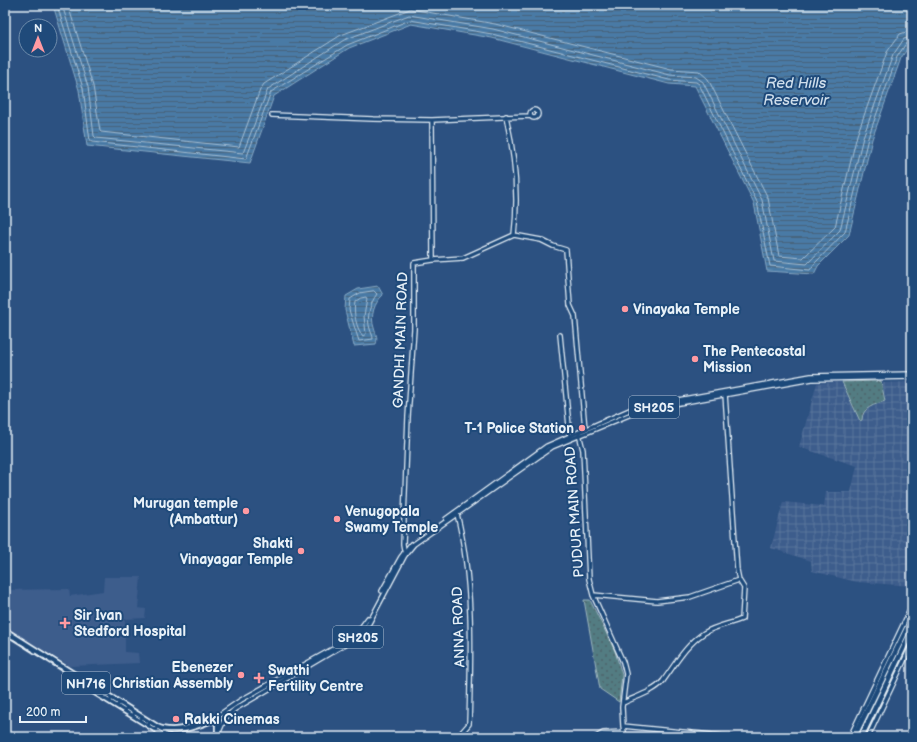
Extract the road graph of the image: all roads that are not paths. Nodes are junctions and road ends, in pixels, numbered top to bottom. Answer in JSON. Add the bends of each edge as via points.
{"nodes":[{"id":1,"x":272,"y":114,"type":"dead end"},
{"id":2,"x":506,"y":116,"type":"junction"},
{"id":3,"x":530,"y":116,"type":"dead end"},
{"id":4,"x":432,"y":120,"type":"junction"},
{"id":5,"x":514,"y":235,"type":"junction"},
{"id":6,"x":433,"y":260,"type":"junction"},
{"id":7,"x":560,"y":335,"type":"dead end"},
{"id":8,"x":912,"y":374,"type":"edge"},
{"id":9,"x":912,"y":377,"type":"edge"},
{"id":10,"x":726,"y":394,"type":"junction"},
{"id":11,"x":585,"y":429,"type":"junction"},
{"id":12,"x":579,"y":434,"type":"junction"},
{"id":13,"x":570,"y":436,"type":"junction"},
{"id":14,"x":457,"y":514,"type":"junction"},
{"id":15,"x":404,"y":554,"type":"junction"},
{"id":16,"x":739,"y":580,"type":"junction"},
{"id":17,"x":593,"y":595,"type":"junction"},
{"id":18,"x":912,"y":606,"type":"edge"},
{"id":19,"x":912,"y":618,"type":"edge"},
{"id":20,"x":912,"y":630,"type":"edge"},
{"id":21,"x":5,"y":631,"type":"edge"},
{"id":22,"x":5,"y":635,"type":"edge"},
{"id":23,"x":912,"y":644,"type":"edge"},
{"id":24,"x":623,"y":703,"type":"junction"},
{"id":25,"x":212,"y":720,"type":"junction"},
{"id":26,"x":623,"y":726,"type":"junction"},
{"id":27,"x":168,"y":730,"type":"junction"},
{"id":28,"x":218,"y":736,"type":"edge"},
{"id":29,"x":169,"y":737,"type":"edge"},
{"id":30,"x":462,"y":737,"type":"edge"},
{"id":31,"x":596,"y":737,"type":"edge"},
{"id":32,"x":732,"y":737,"type":"edge"},
{"id":33,"x":850,"y":737,"type":"edge"},
{"id":34,"x":854,"y":737,"type":"edge"},
{"id":35,"x":861,"y":737,"type":"edge"},
{"id":36,"x":868,"y":737,"type":"edge"}],
"edges":[{"from":1,"to":4,"type":"street"},
{"from":2,"to":3,"type":"street"},
{"from":2,"to":4,"type":"street"},
{"from":2,"to":5,"type":"street","via":[[517,183]]},
{"from":4,"to":6,"type":"street"},
{"from":5,"to":6,"type":"street","via":[[463,258]]},
{"from":5,"to":11,"type":"street","via":[[541,240],[566,250]]},
{"from":6,"to":15,"type":"street","name":"GANDHI MAIN ROAD","via":[[414,262],[414,329],[408,417]]},
{"from":7,"to":13,"type":"street"},
{"from":8,"to":11,"type":"street","via":[[812,376],[642,406]]},
{"from":9,"to":10,"type":"street","number":"SH205","via":[[812,379]]},
{"from":10,"to":12,"type":"street","number":"SH205","via":[[641,410]]},
{"from":10,"to":16,"type":"street"},
{"from":11,"to":12,"type":"street"},
{"from":12,"to":13,"type":"street"},
{"from":12,"to":14,"type":"street","number":"SH205","via":[[552,447]]},
{"from":12,"to":17,"type":"street","name":"PUDUR MAIN ROAD","via":[[583,450],[589,579]]},
{"from":13,"to":15,"type":"street","number":"SH205","via":[[547,446],[411,544]]},
{"from":14,"to":15,"type":"street","number":"SH205"},
{"from":14,"to":30,"type":"street","name":"ANNA ROAD","via":[[467,566],[471,658],[469,724],[462,732]]},
{"from":15,"to":25,"type":"street","number":"SH205","via":[[367,621],[356,635],[241,700]]},
{"from":15,"to":28,"type":"street","number":"SH205","via":[[369,623],[359,636],[235,709],[225,718]]},
{"from":16,"to":17,"type":"street","via":[[692,597],[676,599]]},
{"from":16,"to":24,"type":"street","via":[[744,588],[742,619],[705,633],[681,654],[660,684]]},
{"from":17,"to":24,"type":"street","name":"PUDUR MAIN ROAD","via":[[622,656],[626,674]]},
{"from":18,"to":33,"type":"street"},
{"from":19,"to":34,"type":"highway"},
{"from":20,"to":35,"type":"highway"},
{"from":21,"to":27,"type":"highway","number":"NH716","via":[[157,727]]},
{"from":22,"to":29,"type":"highway","number":"NH716"},
{"from":23,"to":36,"type":"street"},
{"from":24,"to":26,"type":"street","name":"PUDUR MAIN ROAD"},
{"from":25,"to":27,"type":"highway"},
{"from":25,"to":28,"type":"highway","via":[[218,723]]},
{"from":26,"to":31,"type":"street","name":"PUDUR MAIN ROAD","via":[[624,732],[603,733]]},
{"from":26,"to":32,"type":"street"},
{"from":27,"to":29,"type":"highway","via":[[166,733]]}]}
